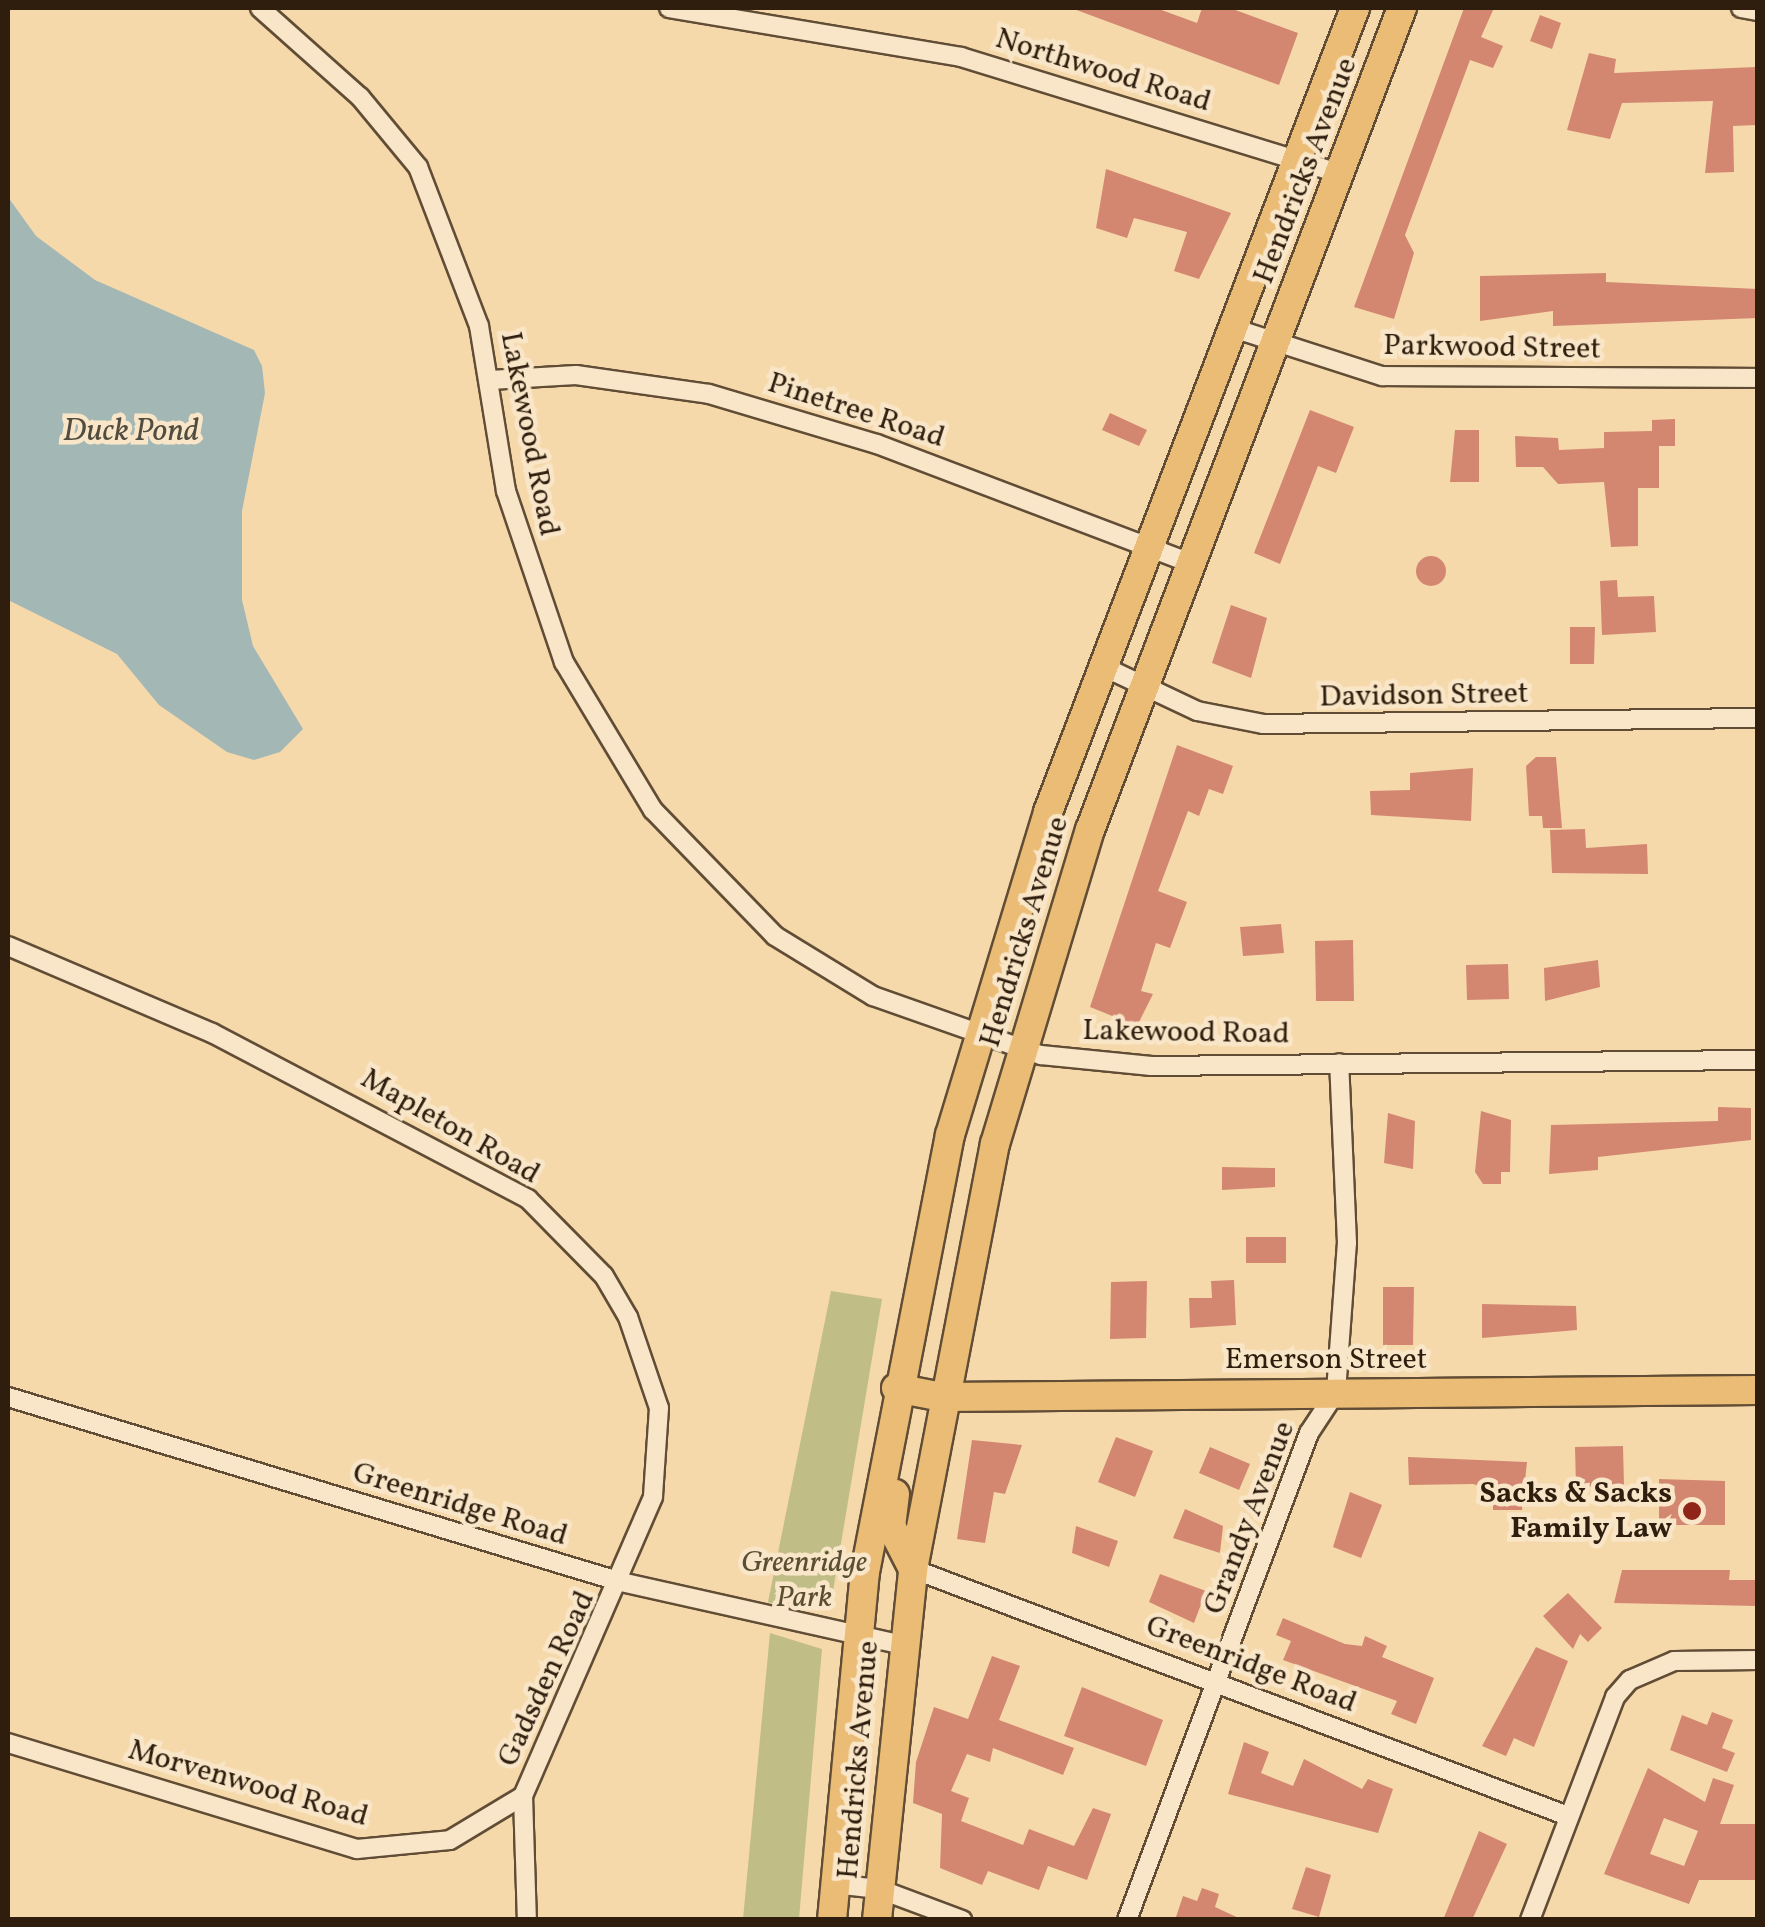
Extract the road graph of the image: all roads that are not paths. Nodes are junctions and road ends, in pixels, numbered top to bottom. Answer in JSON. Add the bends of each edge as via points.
{"nodes":[{"id":1,"x":260,"y":8,"type":"edge"},
{"id":2,"x":669,"y":8,"type":"edge"},
{"id":3,"x":1355,"y":8,"type":"edge"},
{"id":4,"x":1402,"y":8,"type":"edge"},
{"id":5,"x":1741,"y":8,"type":"edge"},
{"id":6,"x":1758,"y":11,"type":"edge"},
{"id":7,"x":1298,"y":160,"type":"junction"},
{"id":8,"x":1340,"y":174,"type":"junction"},
{"id":9,"x":1233,"y":328,"type":"junction"},
{"id":10,"x":1275,"y":346,"type":"junction"},
{"id":11,"x":1758,"y":378,"type":"edge"},
{"id":12,"x":490,"y":380,"type":"junction"},
{"id":13,"x":1151,"y":547,"type":"junction"},
{"id":14,"x":1192,"y":563,"type":"junction"},
{"id":15,"x":1102,"y":666,"type":"junction"},
{"id":16,"x":1143,"y":687,"type":"junction"},
{"id":17,"x":1758,"y":718,"type":"edge"},
{"id":18,"x":8,"y":946,"type":"edge"},
{"id":19,"x":979,"y":1036,"type":"junction"},
{"id":20,"x":1022,"y":1050,"type":"junction"},
{"id":21,"x":1758,"y":1060,"type":"edge"},
{"id":22,"x":1339,"y":1063,"type":"junction"},
{"id":23,"x":1758,"y":1390,"type":"edge"},
{"id":24,"x":1336,"y":1392,"type":"junction"},
{"id":25,"x":8,"y":1396,"type":"edge"},
{"id":26,"x":942,"y":1397,"type":"junction"},
{"id":27,"x":894,"y":1400,"type":"junction"},
{"id":28,"x":913,"y":1569,"type":"junction"},
{"id":29,"x":622,"y":1582,"type":"junction"},
{"id":30,"x":856,"y":1634,"type":"junction"},
{"id":31,"x":902,"y":1646,"type":"junction"},
{"id":32,"x":1758,"y":1660,"type":"edge"},
{"id":33,"x":1216,"y":1681,"type":"junction"},
{"id":34,"x":8,"y":1743,"type":"edge"},
{"id":35,"x":523,"y":1796,"type":"junction"},
{"id":36,"x":1568,"y":1816,"type":"junction"},
{"id":37,"x":834,"y":1884,"type":"junction"},
{"id":38,"x":879,"y":1889,"type":"junction"},
{"id":39,"x":527,"y":1920,"type":"edge"},
{"id":40,"x":832,"y":1920,"type":"edge"},
{"id":41,"x":876,"y":1920,"type":"edge"},
{"id":42,"x":962,"y":1920,"type":"edge"},
{"id":43,"x":1127,"y":1920,"type":"edge"},
{"id":44,"x":1530,"y":1920,"type":"edge"}],
"edges":[{"from":1,"to":12,"type":"street","name":"Lakewood Road","via":[[360,97],[418,167],[451,234]]},
{"from":2,"to":7,"type":"street","name":"Northwood Road","via":[[961,57]]},
{"from":3,"to":7,"type":"main road","name":"Hendricks Avenue"},
{"from":4,"to":8,"type":"main road","name":"Hendricks Avenue"},
{"from":5,"to":6,"type":"street"},
{"from":7,"to":8,"type":"street","name":"Northwood Road"},
{"from":7,"to":9,"type":"main road","name":"Hendricks Avenue"},
{"from":8,"to":10,"type":"main road","name":"Hendricks Avenue"},
{"from":9,"to":10,"type":"street","name":"Parkwood Street"},
{"from":9,"to":13,"type":"main road","name":"Hendricks Avenue"},
{"from":10,"to":11,"type":"street","name":"Parkwood Street","via":[[1382,376]]},
{"from":10,"to":14,"type":"main road","name":"Hendricks Avenue"},
{"from":12,"to":13,"type":"street","name":"Pinetree Road","via":[[576,375],[709,394],[877,444]]},
{"from":12,"to":19,"type":"street","name":"Lakewood Road","via":[[506,492],[541,606],[579,693],[652,810],[775,936],[861,990]]},
{"from":13,"to":14,"type":"street","name":"Pinetree Road"},
{"from":13,"to":15,"type":"main road","name":"Hendricks Avenue"},
{"from":14,"to":16,"type":"main road","name":"Hendricks Avenue"},
{"from":15,"to":16,"type":"street","name":"Davidson Street"},
{"from":15,"to":19,"type":"main road","name":"Hendricks Avenue"},
{"from":16,"to":17,"type":"street","name":"Davidson Street","via":[[1264,724]]},
{"from":16,"to":20,"type":"main road","name":"Hendricks Avenue"},
{"from":18,"to":29,"type":"street","name":"Mapleton Road","via":[[406,1128],[528,1200],[567,1235],[628,1317],[660,1408],[653,1496]]},
{"from":19,"to":20,"type":"street","name":"Lakewood Road"},
{"from":19,"to":27,"type":"main road","name":"Hendricks Avenue"},
{"from":20,"to":22,"type":"street","name":"Lakewood Road","via":[[1150,1066]]},
{"from":20,"to":26,"type":"main road","name":"Hendricks Avenue"},
{"from":21,"to":22,"type":"street","name":"Lakewood Road"},
{"from":22,"to":24,"type":"street","name":"Grandy Avenue","via":[[1347,1243]]},
{"from":23,"to":24,"type":"main road","name":"Emerson Street"},
{"from":24,"to":26,"type":"main road","name":"Emerson Street"},
{"from":24,"to":33,"type":"street","name":"Grandy Avenue","via":[[1309,1433]]},
{"from":25,"to":29,"type":"street","name":"Greenridge Road"},
{"from":26,"to":27,"type":"main road","name":"Emerson Street"},
{"from":26,"to":28,"type":"main road","name":"Hendricks Avenue"},
{"from":27,"to":28,"type":"main road","via":[[892,1526]]},
{"from":27,"to":30,"type":"main road","name":"Hendricks Avenue"},
{"from":28,"to":31,"type":"main road","name":"Hendricks Avenue"},
{"from":28,"to":33,"type":"street","name":"Greenridge Road"},
{"from":29,"to":30,"type":"street","name":"Greenridge Road"},
{"from":29,"to":35,"type":"street","name":"Gadsden Road"},
{"from":30,"to":31,"type":"street","name":"Greenridge Road"},
{"from":30,"to":37,"type":"main road","name":"Hendricks Avenue"},
{"from":31,"to":38,"type":"main road","name":"Hendricks Avenue"},
{"from":32,"to":36,"type":"street","via":[[1674,1661],[1646,1669],[1615,1698]]},
{"from":33,"to":36,"type":"street","name":"Greenridge Road"},
{"from":33,"to":43,"type":"street","name":"Grandy Avenue"},
{"from":34,"to":35,"type":"street","name":"Morvenwood Road","via":[[357,1850],[450,1840]]},
{"from":35,"to":39,"type":"street","name":"Gadsden Road"},
{"from":36,"to":44,"type":"street"},
{"from":37,"to":38,"type":"street"},
{"from":37,"to":40,"type":"main road","name":"Hendricks Avenue"},
{"from":38,"to":41,"type":"main road","name":"Hendricks Avenue"},
{"from":38,"to":42,"type":"street"}]}
